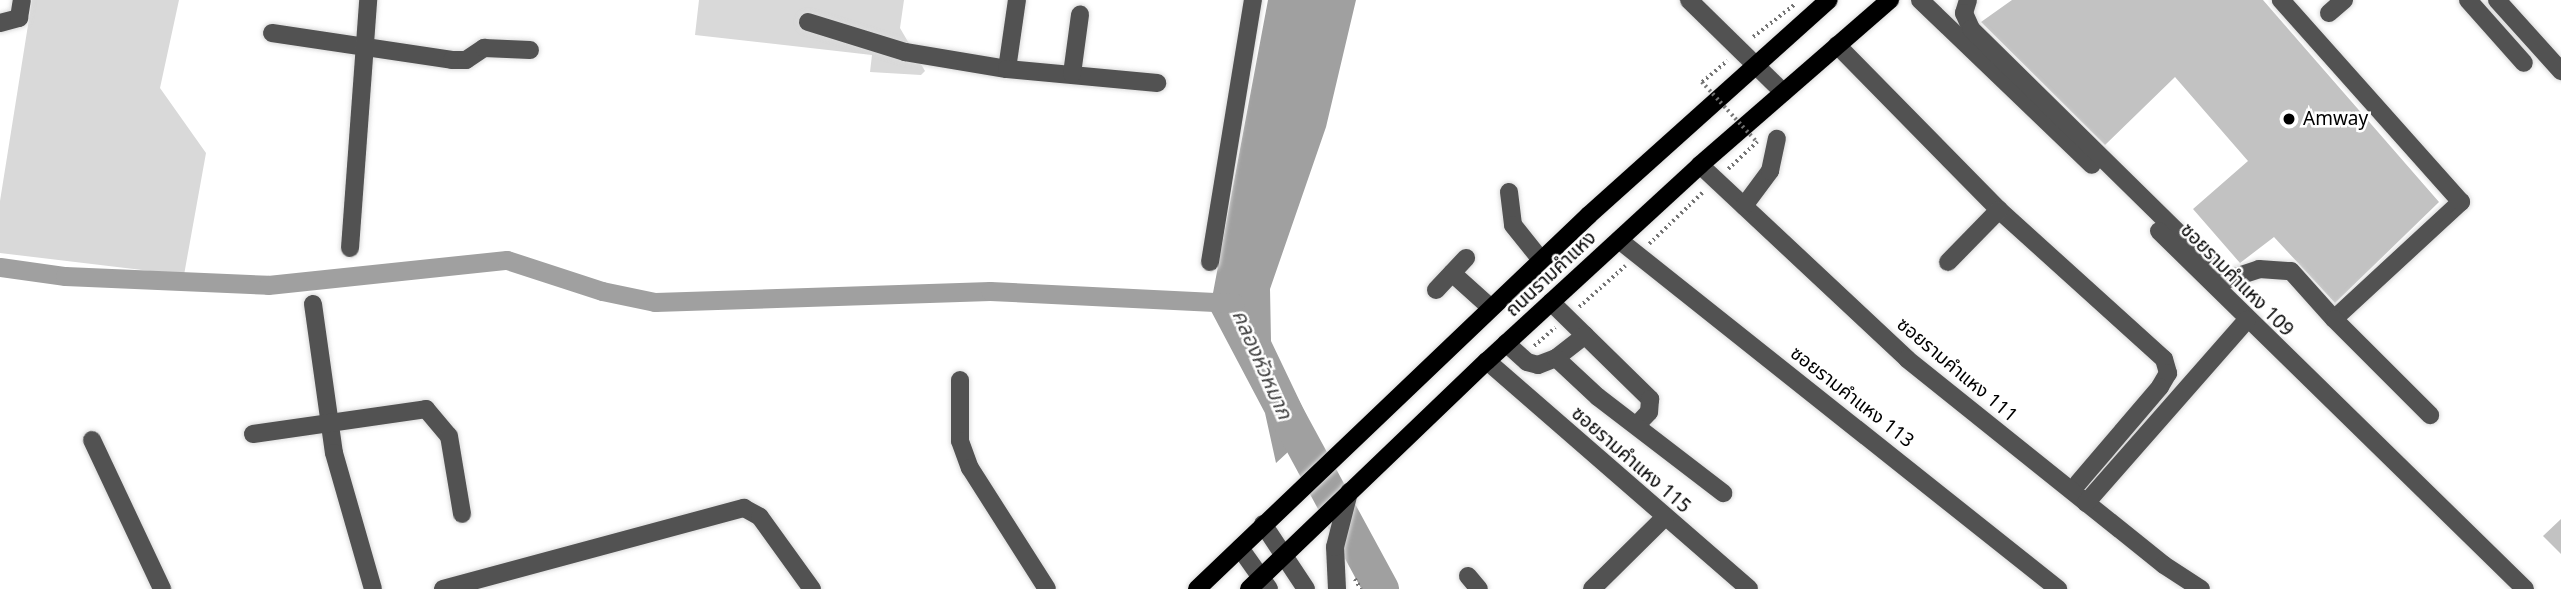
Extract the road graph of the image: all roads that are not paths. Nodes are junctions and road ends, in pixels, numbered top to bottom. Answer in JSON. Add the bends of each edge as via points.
{"nodes":[{"id":1,"x":22,"y":0,"type":"edge"},
{"id":2,"x":368,"y":0,"type":"edge"},
{"id":3,"x":1017,"y":0,"type":"edge"},
{"id":4,"x":1253,"y":0,"type":"edge"},
{"id":5,"x":1829,"y":0,"type":"edge"},
{"id":6,"x":1890,"y":0,"type":"edge"},
{"id":7,"x":1920,"y":0,"type":"edge"},
{"id":8,"x":1968,"y":0,"type":"edge"},
{"id":9,"x":2281,"y":0,"type":"edge"},
{"id":10,"x":2344,"y":0,"type":"edge"},
{"id":11,"x":2468,"y":0,"type":"edge"},
{"id":12,"x":2497,"y":0,"type":"edge"},
{"id":13,"x":1702,"y":4,"type":"edge"},
{"id":14,"x":2329,"y":13,"type":"dead end"},
{"id":15,"x":1080,"y":15,"type":"dead end"},
{"id":16,"x":808,"y":22,"type":"dead end"},
{"id":17,"x":0,"y":23,"type":"edge"},
{"id":18,"x":272,"y":33,"type":"dead end"},
{"id":19,"x":1837,"y":45,"type":"junction"},
{"id":20,"x":364,"y":48,"type":"junction"},
{"id":21,"x":530,"y":50,"type":"dead end"},
{"id":22,"x":2524,"y":63,"type":"dead end"},
{"id":23,"x":1754,"y":65,"type":"junction"},
{"id":24,"x":1007,"y":69,"type":"junction"},
{"id":25,"x":2561,"y":71,"type":"edge"},
{"id":26,"x":1072,"y":74,"type":"junction"},
{"id":27,"x":1157,"y":83,"type":"dead end"},
{"id":28,"x":1783,"y":92,"type":"junction"},
{"id":29,"x":1777,"y":139,"type":"dead end"},
{"id":30,"x":1700,"y":165,"type":"junction"},
{"id":31,"x":1510,"y":192,"type":"dead end"},
{"id":32,"x":1744,"y":206,"type":"junction"},
{"id":33,"x":1999,"y":211,"type":"junction"},
{"id":34,"x":1619,"y":240,"type":"junction"},
{"id":35,"x":350,"y":248,"type":"dead end"},
{"id":36,"x":1466,"y":258,"type":"dead end"},
{"id":37,"x":1541,"y":260,"type":"junction"},
{"id":38,"x":1210,"y":262,"type":"dead end"},
{"id":39,"x":1948,"y":262,"type":"dead end"},
{"id":40,"x":1452,"y":273,"type":"junction"},
{"id":41,"x":1436,"y":290,"type":"dead end"},
{"id":42,"x":1551,"y":302,"type":"junction"},
{"id":43,"x":313,"y":304,"type":"dead end"},
{"id":44,"x":1491,"y":308,"type":"junction"},
{"id":45,"x":2334,"y":319,"type":"junction"},
{"id":46,"x":2247,"y":320,"type":"junction"},
{"id":47,"x":1585,"y":335,"type":"junction"},
{"id":48,"x":1506,"y":343,"type":"junction"},
{"id":49,"x":1556,"y":358,"type":"junction"},
{"id":50,"x":1487,"y":361,"type":"junction"},
{"id":51,"x":960,"y":380,"type":"dead end"},
{"id":52,"x":2430,"y":415,"type":"dead end"},
{"id":53,"x":330,"y":422,"type":"junction"},
{"id":54,"x":1638,"y":424,"type":"junction"},
{"id":55,"x":253,"y":434,"type":"dead end"},
{"id":56,"x":92,"y":440,"type":"dead end"},
{"id":57,"x":2078,"y":483,"type":"dead end"},
{"id":58,"x":1349,"y":492,"type":"junction"},
{"id":59,"x":1723,"y":493,"type":"dead end"},
{"id":60,"x":2086,"y":503,"type":"junction"},
{"id":61,"x":462,"y":514,"type":"dead end"},
{"id":62,"x":1665,"y":517,"type":"junction"},
{"id":63,"x":1263,"y":524,"type":"junction"},
{"id":64,"x":1240,"y":548,"type":"junction"},
{"id":65,"x":1284,"y":554,"type":"junction"},
{"id":66,"x":1260,"y":585,"type":"edge"},
{"id":67,"x":1336,"y":585,"type":"edge"},
{"id":68,"x":162,"y":589,"type":"edge"},
{"id":69,"x":373,"y":589,"type":"edge"},
{"id":70,"x":443,"y":589,"type":"edge"},
{"id":71,"x":813,"y":589,"type":"edge"},
{"id":72,"x":1047,"y":589,"type":"edge"},
{"id":73,"x":1198,"y":589,"type":"edge"},
{"id":74,"x":1306,"y":589,"type":"edge"},
{"id":75,"x":1592,"y":589,"type":"edge"},
{"id":76,"x":1749,"y":589,"type":"edge"},
{"id":77,"x":2058,"y":589,"type":"edge"},
{"id":78,"x":2201,"y":589,"type":"edge"},
{"id":79,"x":2525,"y":589,"type":"edge"}],
"edges":[{"from":1,"to":17,"type":"street","via":[[19,18]]},
{"from":2,"to":20,"type":"street"},
{"from":3,"to":24,"type":"street"},
{"from":4,"to":38,"type":"street"},
{"from":5,"to":23,"type":"main road","name":"ถนนรามคำแหง"},
{"from":6,"to":19,"type":"main road","name":"ถนนรามคำแหง"},
{"from":7,"to":46,"type":"street","name":"ซอยรามคำแหง 109"},
{"from":8,"to":45,"type":"street","via":[[1964,13],[1971,29],[2226,280],[2259,269],[2291,271]]},
{"from":9,"to":45,"type":"street","via":[[2460,202]]},
{"from":10,"to":14,"type":"street"},
{"from":11,"to":22,"type":"street"},
{"from":12,"to":25,"type":"street"},
{"from":13,"to":23,"type":"street"},
{"from":15,"to":26,"type":"street"},
{"from":16,"to":24,"type":"street","via":[[905,52]]},
{"from":18,"to":20,"type":"street"},
{"from":19,"to":28,"type":"main road","name":"ถนนรามคำแหง"},
{"from":19,"to":33,"type":"street"},
{"from":20,"to":21,"type":"street","via":[[452,60],[466,60],[484,48]]},
{"from":20,"to":35,"type":"street"},
{"from":23,"to":28,"type":"street"},
{"from":23,"to":37,"type":"main road","name":"ถนนรามคำแหง"},
{"from":24,"to":26,"type":"street"},
{"from":26,"to":27,"type":"street"},
{"from":28,"to":30,"type":"main road","name":"ถนนรามคำแหง"},
{"from":29,"to":32,"type":"street","via":[[1770,171]]},
{"from":30,"to":32,"type":"street","name":"ซอยรามคำแหง 111"},
{"from":30,"to":34,"type":"main road","name":"ถนนรามคำแหง"},
{"from":31,"to":37,"type":"street","via":[[1513,225]]},
{"from":32,"to":60,"type":"street","name":"ซอยรามคำแหง 111","via":[[1907,359]]},
{"from":33,"to":39,"type":"street"},
{"from":33,"to":57,"type":"street","via":[[2168,365],[2160,387]]},
{"from":34,"to":42,"type":"main road","name":"ถนนรามคำแหง"},
{"from":34,"to":77,"type":"street","name":"ซอยรามคำแหง 113"},
{"from":36,"to":40,"type":"street"},
{"from":37,"to":44,"type":"main road","name":"ถนนรามคำแหง"},
{"from":40,"to":41,"type":"street"},
{"from":40,"to":44,"type":"street"},
{"from":42,"to":47,"type":"street"},
{"from":42,"to":48,"type":"main road","name":"ถนนรามคำแหง"},
{"from":43,"to":53,"type":"street"},
{"from":44,"to":63,"type":"main road","name":"ถนนรามคำแหง"},
{"from":45,"to":52,"type":"street"},
{"from":46,"to":60,"type":"street"},
{"from":46,"to":79,"type":"street","name":"ซอยรามคำแหง 109"},
{"from":47,"to":49,"type":"street"},
{"from":47,"to":54,"type":"street","via":[[1650,399],[1649,412]]},
{"from":48,"to":49,"type":"street","via":[[1527,362],[1538,365]]},
{"from":48,"to":50,"type":"main road","name":"ถนนรามคำแหง"},
{"from":49,"to":54,"type":"street","via":[[1598,397]]},
{"from":50,"to":58,"type":"main road","name":"ถนนรามคำแหง"},
{"from":50,"to":62,"type":"street","name":"ซอยรามคำแหง 115"},
{"from":51,"to":72,"type":"street","via":[[960,441],[970,468]]},
{"from":53,"to":55,"type":"street"},
{"from":53,"to":61,"type":"street","via":[[426,409],[449,436]]},
{"from":53,"to":69,"type":"street"},
{"from":54,"to":59,"type":"street"},
{"from":56,"to":68,"type":"street"},
{"from":58,"to":65,"type":"main road","name":"ถนนรามคำแหง"},
{"from":58,"to":67,"type":"street","via":[[1335,547]]},
{"from":60,"to":78,"type":"street","name":"ซอยรามคำแหง 111"},
{"from":62,"to":75,"type":"street"},
{"from":62,"to":76,"type":"street","name":"ซอยรามคำแหง 115"},
{"from":63,"to":64,"type":"main road","name":"ถนนรามคำแหง"},
{"from":63,"to":65,"type":"street"},
{"from":64,"to":66,"type":"street"},
{"from":64,"to":73,"type":"main road","name":"ถนนรามคำแหง"},
{"from":65,"to":66,"type":"main road","name":"ถนนรามคำแหง"},
{"from":65,"to":74,"type":"street"},
{"from":70,"to":71,"type":"street","via":[[744,509],[760,517]]}]}
